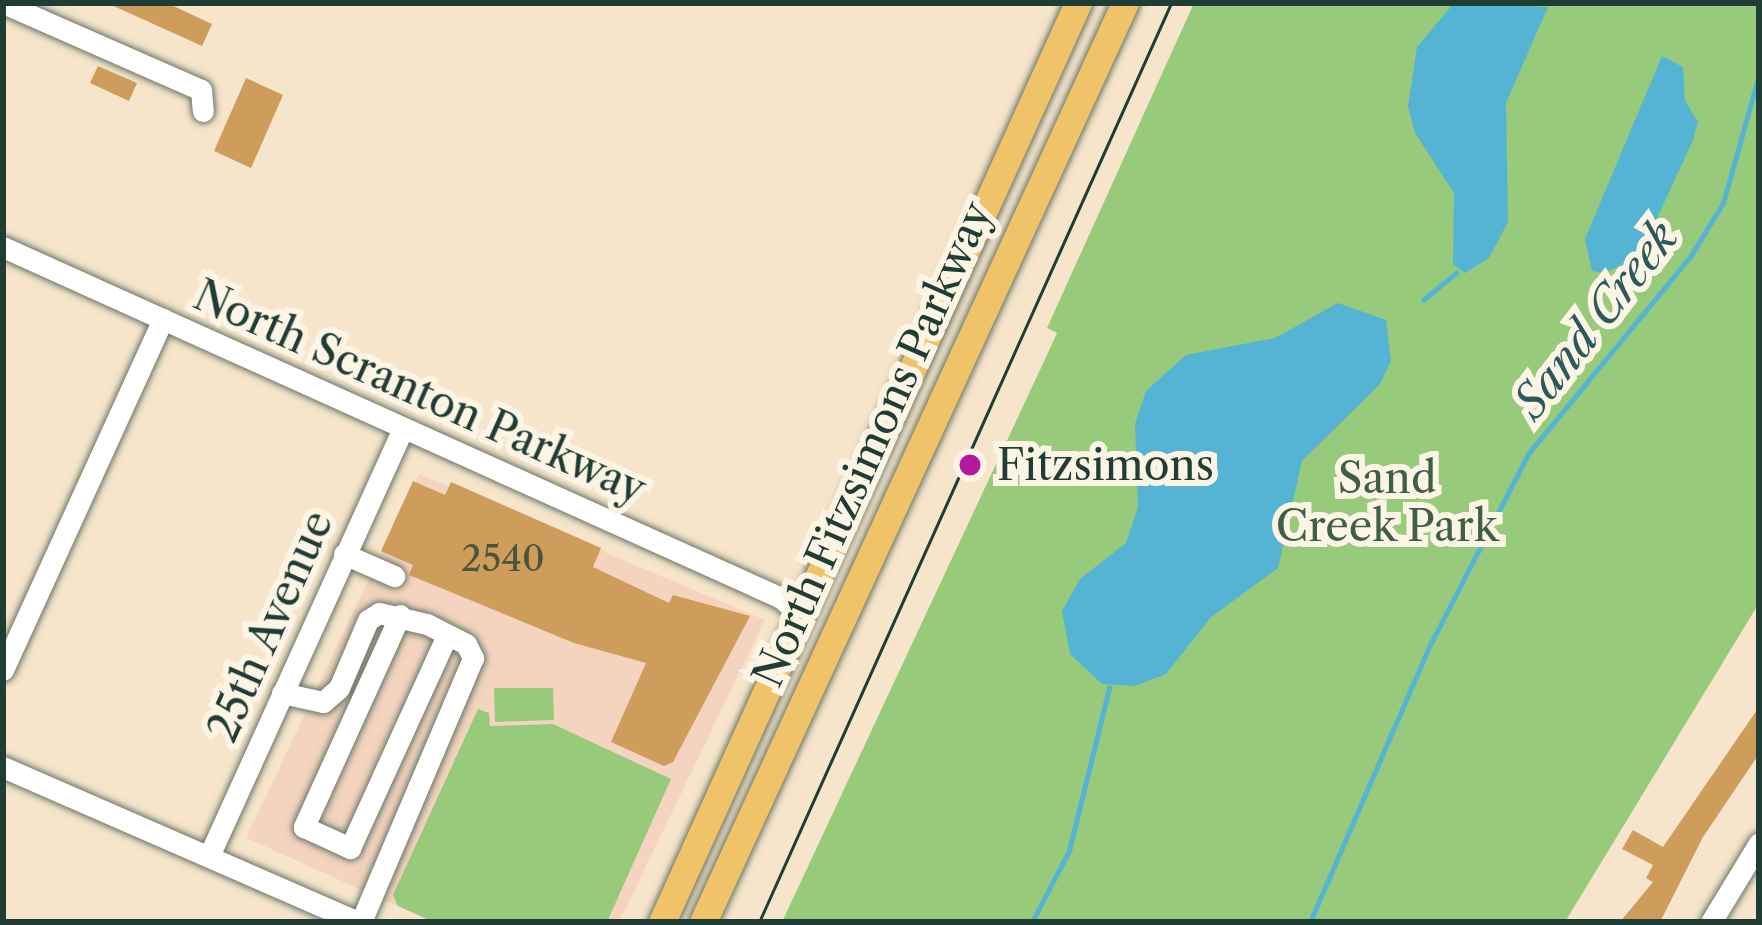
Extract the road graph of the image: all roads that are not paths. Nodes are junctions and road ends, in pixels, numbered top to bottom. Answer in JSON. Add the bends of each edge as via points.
{"nodes":[{"id":1,"x":3,"y":3,"type":"edge"},
{"id":2,"x":1078,"y":3,"type":"edge"},
{"id":3,"x":1125,"y":3,"type":"edge"},
{"id":4,"x":203,"y":111,"type":"dead end"},
{"id":5,"x":3,"y":247,"type":"edge"},
{"id":6,"x":163,"y":319,"type":"junction"},
{"id":7,"x":403,"y":428,"type":"junction"},
{"id":8,"x":344,"y":554,"type":"junction"},
{"id":9,"x":394,"y":576,"type":"dead end"},
{"id":10,"x":400,"y":615,"type":"junction"},
{"id":11,"x":801,"y":616,"type":"junction"},
{"id":12,"x":447,"y":634,"type":"junction"},
{"id":13,"x":3,"y":670,"type":"edge"},
{"id":14,"x":283,"y":693,"type":"junction"},
{"id":15,"x":3,"y":767,"type":"edge"},
{"id":16,"x":1759,"y":843,"type":"edge"},
{"id":17,"x":209,"y":856,"type":"junction"},
{"id":18,"x":359,"y":922,"type":"edge"},
{"id":19,"x":662,"y":922,"type":"edge"},
{"id":20,"x":703,"y":922,"type":"edge"},
{"id":21,"x":1712,"y":922,"type":"edge"}],
"edges":[{"from":1,"to":4,"type":"street","via":[[201,90]]},
{"from":2,"to":11,"type":"main road","name":"North Fitzsimons Parkway"},
{"from":3,"to":20,"type":"main road","name":"North Fitzsimons Parkway"},
{"from":5,"to":6,"type":"street","name":"North Scranton Parkway"},
{"from":6,"to":7,"type":"street","name":"North Scranton Parkway"},
{"from":6,"to":13,"type":"street"},
{"from":7,"to":8,"type":"street","name":"25th Avenue"},
{"from":7,"to":11,"type":"street","name":"North Scranton Parkway","via":[[781,598]]},
{"from":8,"to":9,"type":"street"},
{"from":8,"to":14,"type":"street","name":"25th Avenue"},
{"from":10,"to":12,"type":"street"},
{"from":10,"to":12,"type":"street","via":[[304,827],[350,848]]},
{"from":10,"to":14,"type":"street","via":[[368,620],[339,688],[323,702]]},
{"from":11,"to":19,"type":"main road","name":"North Fitzsimons Parkway"},
{"from":12,"to":18,"type":"street","via":[[466,644],[472,672]]},
{"from":14,"to":17,"type":"street","name":"25th Avenue"},
{"from":15,"to":17,"type":"street"},
{"from":16,"to":21,"type":"street"},
{"from":17,"to":18,"type":"street"}]}
